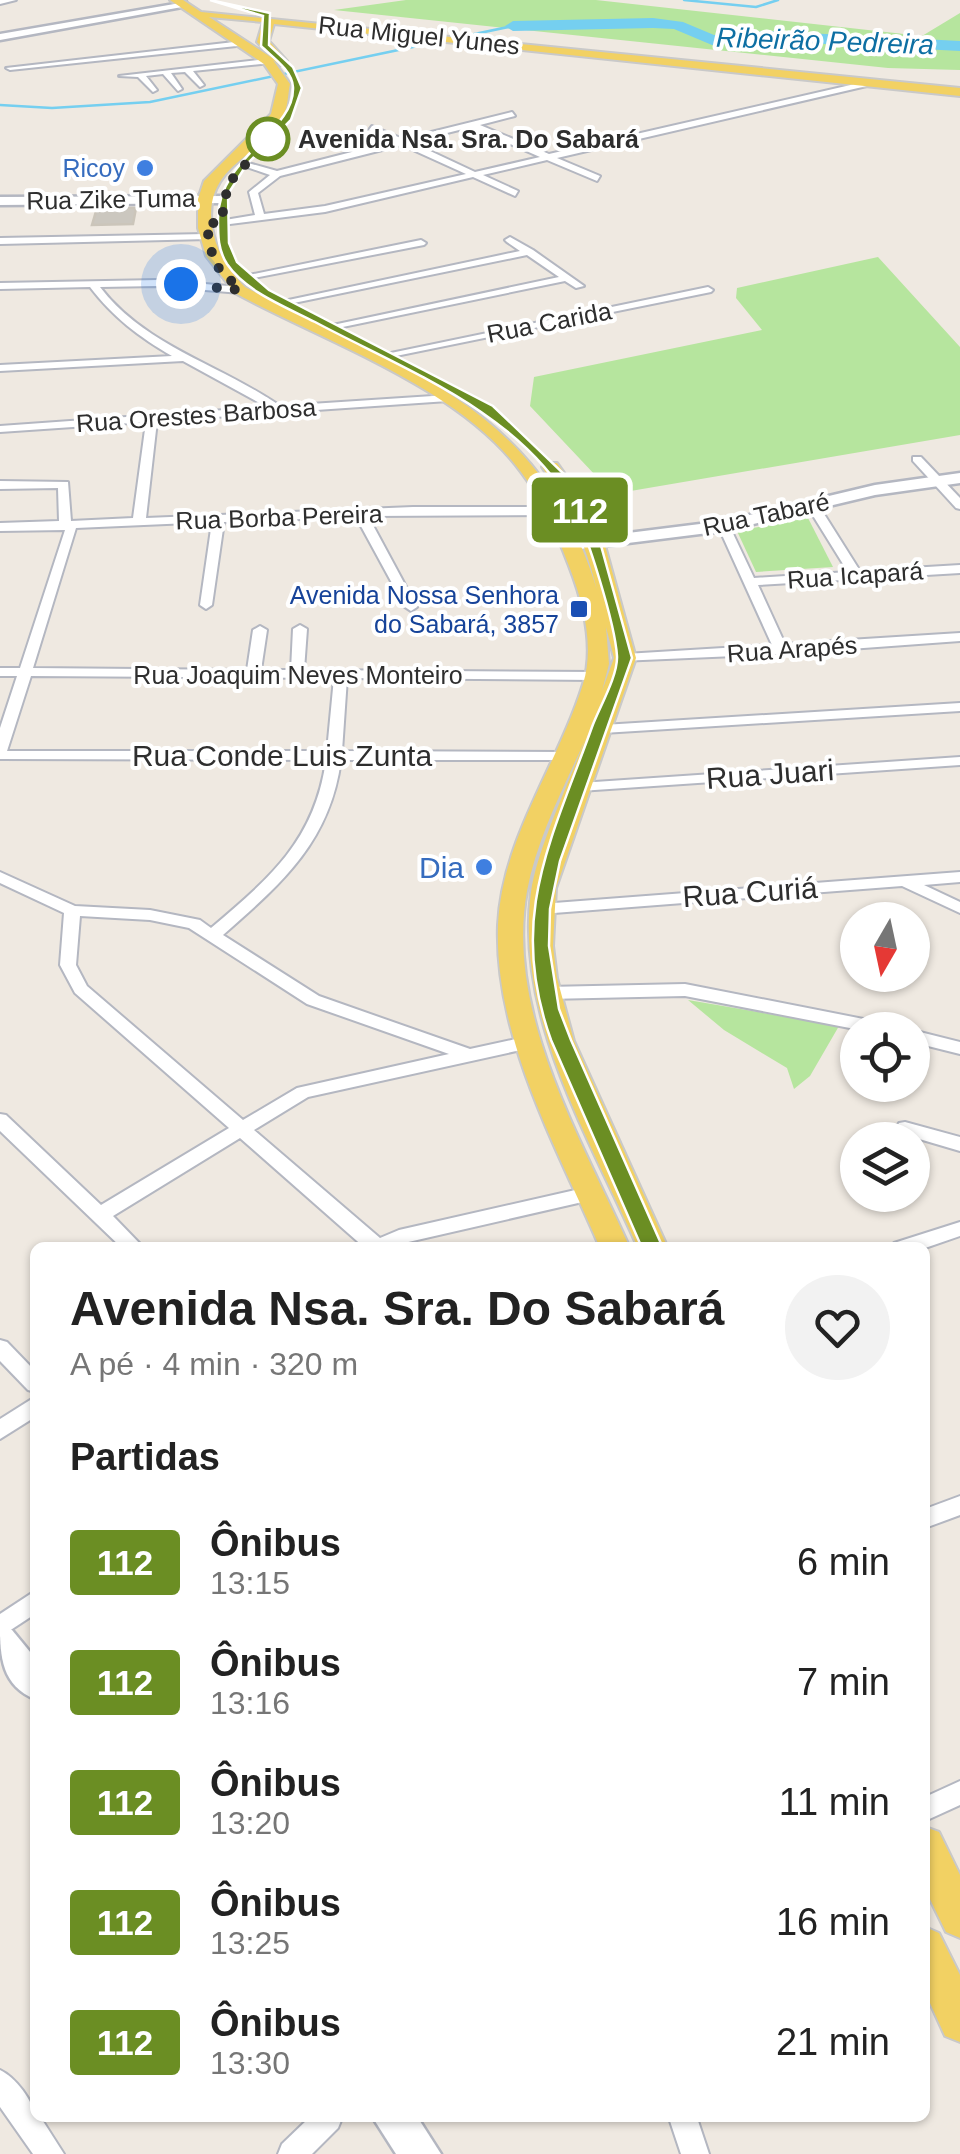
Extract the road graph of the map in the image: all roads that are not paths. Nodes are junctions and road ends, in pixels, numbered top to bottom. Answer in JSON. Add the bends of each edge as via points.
{"nodes":[{"id":1,"x":12,"y":0,"type":"edge"},
{"id":2,"x":214,"y":0,"type":"edge"},
{"id":3,"x":0,"y":2,"type":"edge"},
{"id":4,"x":179,"y":2,"type":"edge"},
{"id":5,"x":256,"y":8,"type":"junction"},
{"id":6,"x":269,"y":21,"type":"junction"},
{"id":7,"x":325,"y":24,"type":"junction"},
{"id":8,"x":264,"y":37,"type":"junction"},
{"id":9,"x":0,"y":38,"type":"edge"},
{"id":10,"x":486,"y":41,"type":"junction"},
{"id":11,"x":573,"y":42,"type":"junction"},
{"id":12,"x":242,"y":43,"type":"junction"},
{"id":13,"x":102,"y":58,"type":"junction"},
{"id":14,"x":268,"y":61,"type":"junction"},
{"id":15,"x":205,"y":67,"type":"junction"},
{"id":16,"x":10,"y":68,"type":"dead end"},
{"id":17,"x":187,"y":69,"type":"junction"},
{"id":18,"x":165,"y":71,"type":"junction"},
{"id":19,"x":140,"y":74,"type":"junction"},
{"id":20,"x":874,"y":78,"type":"junction"},
{"id":21,"x":955,"y":80,"type":"edge"},
{"id":22,"x":217,"y":82,"type":"dead end"},
{"id":23,"x":200,"y":85,"type":"dead end"},
{"id":24,"x":154,"y":90,"type":"dead end"},
{"id":25,"x":178,"y":90,"type":"dead end"},
{"id":26,"x":960,"y":92,"type":"edge"},
{"id":27,"x":512,"y":114,"type":"dead end"},
{"id":28,"x":473,"y":125,"type":"junction"},
{"id":29,"x":372,"y":128,"type":"dead end"},
{"id":30,"x":404,"y":142,"type":"junction"},
{"id":31,"x":548,"y":156,"type":"junction"},
{"id":32,"x":244,"y":162,"type":"junction"},
{"id":33,"x":475,"y":173,"type":"junction"},
{"id":34,"x":277,"y":174,"type":"junction"},
{"id":35,"x":597,"y":178,"type":"dead end"},
{"id":36,"x":515,"y":193,"type":"dead end"},
{"id":37,"x":214,"y":199,"type":"junction"},
{"id":38,"x":0,"y":200,"type":"edge"},
{"id":39,"x":260,"y":218,"type":"junction"},
{"id":40,"x":211,"y":228,"type":"junction"},
{"id":41,"x":510,"y":240,"type":"dead end"},
{"id":42,"x":0,"y":241,"type":"edge"},
{"id":43,"x":422,"y":242,"type":"dead end"},
{"id":44,"x":530,"y":252,"type":"junction"},
{"id":45,"x":567,"y":278,"type":"junction"},
{"id":46,"x":242,"y":284,"type":"junction"},
{"id":47,"x":94,"y":285,"type":"junction"},
{"id":48,"x":0,"y":286,"type":"edge"},
{"id":49,"x":579,"y":286,"type":"dead end"},
{"id":50,"x":708,"y":290,"type":"dead end"},
{"id":51,"x":284,"y":302,"type":"junction"},
{"id":52,"x":332,"y":326,"type":"junction"},
{"id":53,"x":391,"y":354,"type":"junction"},
{"id":54,"x":186,"y":358,"type":"junction"},
{"id":55,"x":0,"y":368,"type":"edge"},
{"id":56,"x":421,"y":384,"type":"junction"},
{"id":57,"x":448,"y":398,"type":"junction"},
{"id":58,"x":391,"y":402,"type":"junction"},
{"id":59,"x":276,"y":408,"type":"junction"},
{"id":60,"x":152,"y":417,"type":"junction"},
{"id":61,"x":0,"y":428,"type":"edge"},
{"id":62,"x":917,"y":459,"type":"dead end"},
{"id":63,"x":960,"y":478,"type":"edge"},
{"id":64,"x":937,"y":481,"type":"junction"},
{"id":65,"x":0,"y":486,"type":"edge"},
{"id":66,"x":960,"y":504,"type":"edge"},
{"id":67,"x":814,"y":506,"type":"junction"},
{"id":68,"x":558,"y":511,"type":"junction"},
{"id":69,"x":360,"y":513,"type":"junction"},
{"id":70,"x":218,"y":520,"type":"junction"},
{"id":71,"x":139,"y":522,"type":"junction"},
{"id":72,"x":67,"y":524,"type":"junction"},
{"id":73,"x":724,"y":526,"type":"junction"},
{"id":74,"x":0,"y":527,"type":"edge"},
{"id":75,"x":583,"y":544,"type":"junction"},
{"id":76,"x":960,"y":569,"type":"edge"},
{"id":77,"x":856,"y":575,"type":"junction"},
{"id":78,"x":750,"y":582,"type":"junction"},
{"id":79,"x":206,"y":605,"type":"dead end"},
{"id":80,"x":411,"y":607,"type":"dead end"},
{"id":81,"x":300,"y":628,"type":"dead end"},
{"id":82,"x":260,"y":630,"type":"dead end"},
{"id":83,"x":960,"y":638,"type":"edge"},
{"id":84,"x":781,"y":650,"type":"junction"},
{"id":85,"x":625,"y":658,"type":"junction"},
{"id":86,"x":0,"y":672,"type":"edge"},
{"id":87,"x":25,"y":672,"type":"junction"},
{"id":88,"x":253,"y":675,"type":"junction"},
{"id":89,"x":297,"y":675,"type":"junction"},
{"id":90,"x":341,"y":675,"type":"junction"},
{"id":91,"x":596,"y":676,"type":"junction"},
{"id":92,"x":960,"y":708,"type":"edge"},
{"id":93,"x":602,"y":729,"type":"junction"},
{"id":94,"x":0,"y":752,"type":"edge"},
{"id":95,"x":330,"y":755,"type":"junction"},
{"id":96,"x":564,"y":756,"type":"junction"},
{"id":97,"x":960,"y":760,"type":"edge"},
{"id":98,"x":580,"y":787,"type":"junction"},
{"id":99,"x":0,"y":877,"type":"edge"},
{"id":100,"x":960,"y":877,"type":"edge"},
{"id":101,"x":904,"y":881,"type":"junction"},
{"id":102,"x":960,"y":908,"type":"edge"},
{"id":103,"x":541,"y":909,"type":"junction"},
{"id":104,"x":72,"y":912,"type":"junction"},
{"id":105,"x":213,"y":934,"type":"junction"},
{"id":106,"x":546,"y":993,"type":"junction"},
{"id":107,"x":840,"y":1020,"type":"edge"},
{"id":108,"x":930,"y":1040,"type":"edge"},
{"id":109,"x":530,"y":1042,"type":"junction"},
{"id":110,"x":960,"y":1048,"type":"edge"},
{"id":111,"x":464,"y":1053,"type":"junction"},
{"id":112,"x":0,"y":1120,"type":"edge"},
{"id":113,"x":242,"y":1127,"type":"junction"},
{"id":114,"x":599,"y":1128,"type":"junction"},
{"id":115,"x":568,"y":1134,"type":"junction"},
{"id":116,"x":930,"y":1135,"type":"edge"},
{"id":117,"x":960,"y":1144,"type":"edge"},
{"id":118,"x":592,"y":1193,"type":"junction"},
{"id":119,"x":101,"y":1214,"type":"junction"},
{"id":120,"x":960,"y":1229,"type":"edge"},
{"id":121,"x":128,"y":1242,"type":"edge"},
{"id":122,"x":371,"y":1242,"type":"edge"},
{"id":123,"x":389,"y":1242,"type":"edge"},
{"id":124,"x":613,"y":1242,"type":"edge"},
{"id":125,"x":650,"y":1242,"type":"edge"},
{"id":126,"x":920,"y":1242,"type":"edge"},
{"id":127,"x":0,"y":1348,"type":"edge"},
{"id":128,"x":30,"y":1379,"type":"edge"},
{"id":129,"x":30,"y":1409,"type":"edge"},
{"id":130,"x":0,"y":1430,"type":"edge"},
{"id":131,"x":960,"y":1506,"type":"edge"},
{"id":132,"x":930,"y":1517,"type":"edge"},
{"id":133,"x":30,"y":1605,"type":"edge"},
{"id":134,"x":0,"y":1626,"type":"edge"},
{"id":135,"x":0,"y":1641,"type":"edge"},
{"id":136,"x":30,"y":1677,"type":"edge"},
{"id":137,"x":960,"y":1793,"type":"edge"},
{"id":138,"x":930,"y":1807,"type":"edge"},
{"id":139,"x":930,"y":1856,"type":"edge"},
{"id":140,"x":960,"y":1918,"type":"edge"},
{"id":141,"x":930,"y":1958,"type":"edge"},
{"id":142,"x":960,"y":2021,"type":"edge"},
{"id":143,"x":0,"y":2084,"type":"edge"},
{"id":144,"x":324,"y":2122,"type":"edge"},
{"id":145,"x":396,"y":2122,"type":"edge"},
{"id":146,"x":683,"y":2122,"type":"edge"},
{"id":147,"x":50,"y":2154,"type":"edge"},
{"id":148,"x":292,"y":2154,"type":"edge"},
{"id":149,"x":421,"y":2154,"type":"edge"},
{"id":150,"x":694,"y":2154,"type":"edge"}],
"edges":[{"from":1,"to":3,"type":"street"},
{"from":2,"to":5,"type":"main road"},
{"from":4,"to":5,"type":"main road","name":"Rua Miguel Yunes"},
{"from":4,"to":6,"type":"main road","name":"Rua Miguel Yunes","via":[[221,17]]},
{"from":4,"to":9,"type":"street"},
{"from":4,"to":12,"type":"main road"},
{"from":5,"to":6,"type":"main road"},
{"from":5,"to":11,"type":"main road","name":"Rua Miguel Yunes"},
{"from":6,"to":7,"type":"main road","name":"Rua Miguel Yunes"},
{"from":6,"to":8,"type":"main road"},
{"from":7,"to":8,"type":"main road","via":[[281,28]]},
{"from":7,"to":10,"type":"main road","name":"Rua Miguel Yunes"},
{"from":8,"to":32,"type":"main road","via":[[290,69],[297,97],[288,118]]},
{"from":10,"to":11,"type":"main road"},
{"from":10,"to":20,"type":"main road","name":"Rua Miguel Yunes"},
{"from":11,"to":20,"type":"main road","name":"Rua Miguel Yunes"},
{"from":12,"to":13,"type":"street"},
{"from":12,"to":14,"type":"main road"},
{"from":13,"to":16,"type":"street"},
{"from":13,"to":19,"type":"street"},
{"from":14,"to":15,"type":"street"},
{"from":14,"to":37,"type":"main road","via":[[284,84],[277,115],[218,171]]},
{"from":15,"to":17,"type":"street"},
{"from":15,"to":22,"type":"street"},
{"from":17,"to":18,"type":"street"},
{"from":17,"to":23,"type":"street"},
{"from":18,"to":19,"type":"street"},
{"from":18,"to":25,"type":"street"},
{"from":19,"to":24,"type":"street"},
{"from":20,"to":21,"type":"main road","name":"Rua Miguel Yunes"},
{"from":20,"to":26,"type":"main road","name":"Rua Miguel Yunes"},
{"from":20,"to":31,"type":"street"},
{"from":27,"to":28,"type":"street"},
{"from":28,"to":30,"type":"street"},
{"from":28,"to":31,"type":"street"},
{"from":29,"to":30,"type":"street"},
{"from":30,"to":33,"type":"street"},
{"from":30,"to":34,"type":"street"},
{"from":31,"to":33,"type":"street"},
{"from":31,"to":35,"type":"street"},
{"from":32,"to":34,"type":"street"},
{"from":32,"to":37,"type":"main road"},
{"from":33,"to":36,"type":"street"},
{"from":33,"to":39,"type":"street"},
{"from":34,"to":39,"type":"street","via":[[253,192]]},
{"from":37,"to":38,"type":"street","name":"Rua Zike Tuma"},
{"from":37,"to":40,"type":"main road"},
{"from":39,"to":40,"type":"street"},
{"from":40,"to":42,"type":"street"},
{"from":40,"to":46,"type":"main road"},
{"from":41,"to":44,"type":"street"},
{"from":43,"to":46,"type":"street"},
{"from":44,"to":45,"type":"street"},
{"from":44,"to":51,"type":"street"},
{"from":45,"to":49,"type":"street"},
{"from":45,"to":52,"type":"street"},
{"from":46,"to":47,"type":"street"},
{"from":46,"to":51,"type":"main road"},
{"from":46,"to":56,"type":"main road"},
{"from":47,"to":48,"type":"street"},
{"from":47,"to":54,"type":"street","via":[[124,319]]},
{"from":50,"to":53,"type":"street","name":"Rua Carida"},
{"from":51,"to":52,"type":"main road"},
{"from":52,"to":53,"type":"main road"},
{"from":53,"to":75,"type":"main road","via":[[512,427],[579,507]]},
{"from":54,"to":55,"type":"street"},
{"from":54,"to":59,"type":"street"},
{"from":56,"to":57,"type":"main road"},
{"from":56,"to":58,"type":"street","name":"Rua Orestes Barbosa"},
{"from":57,"to":58,"type":"street","name":"Rua Orestes Barbosa"},
{"from":57,"to":68,"type":"main road","via":[[518,453]]},
{"from":58,"to":59,"type":"street","name":"Rua Orestes Barbosa"},
{"from":59,"to":60,"type":"street","name":"Rua Orestes Barbosa"},
{"from":60,"to":61,"type":"street","name":"Rua Orestes Barbosa"},
{"from":60,"to":71,"type":"street"},
{"from":62,"to":64,"type":"street"},
{"from":63,"to":64,"type":"street","name":"Rua Tabaré"},
{"from":64,"to":66,"type":"street"},
{"from":64,"to":67,"type":"street","name":"Rua Tabaré"},
{"from":65,"to":72,"type":"street","via":[[64,484]]},
{"from":67,"to":73,"type":"street","name":"Rua Tabaré"},
{"from":67,"to":77,"type":"street"},
{"from":68,"to":69,"type":"street","name":"Rua Borba Pereira"},
{"from":68,"to":75,"type":"main road"},
{"from":69,"to":70,"type":"street","name":"Rua Borba Pereira"},
{"from":69,"to":80,"type":"street"},
{"from":70,"to":71,"type":"street","name":"Rua Borba Pereira"},
{"from":70,"to":79,"type":"street"},
{"from":71,"to":72,"type":"street","name":"Rua Borba Pereira"},
{"from":72,"to":74,"type":"street","name":"Rua Borba Pereira"},
{"from":72,"to":87,"type":"street","via":[[71,532]]},
{"from":73,"to":75,"type":"street","name":"Rua Tabaré"},
{"from":73,"to":78,"type":"street"},
{"from":75,"to":85,"type":"main road"},
{"from":75,"to":91,"type":"main road","via":[[597,626]]},
{"from":76,"to":77,"type":"street","name":"Rua Icapará"},
{"from":77,"to":78,"type":"street","name":"Rua Icapará"},
{"from":78,"to":84,"type":"street"},
{"from":81,"to":89,"type":"street"},
{"from":82,"to":88,"type":"street"},
{"from":83,"to":84,"type":"street","name":"Rua Arapés"},
{"from":84,"to":85,"type":"street","name":"Rua Arapés"},
{"from":85,"to":93,"type":"main road"},
{"from":86,"to":87,"type":"street","name":"Rua Joaquim Neves Monteiro"},
{"from":87,"to":88,"type":"street","name":"Rua Joaquim Neves Monteiro"},
{"from":87,"to":94,"type":"street"},
{"from":88,"to":89,"type":"street","name":"Rua Joaquim Neves Monteiro"},
{"from":89,"to":90,"type":"street","name":"Rua Joaquim Neves Monteiro"},
{"from":90,"to":91,"type":"street","name":"Rua Joaquim Neves Monteiro"},
{"from":90,"to":95,"type":"street"},
{"from":91,"to":96,"type":"main road"},
{"from":92,"to":93,"type":"street"},
{"from":93,"to":98,"type":"main road"},
{"from":94,"to":95,"type":"street","name":"Rua Conde Luis Zunta"},
{"from":95,"to":96,"type":"street","name":"Rua Conde Luis Zunta"},
{"from":95,"to":105,"type":"street","via":[[324,806],[302,847]]},
{"from":96,"to":109,"type":"main road","via":[[521,863],[511,911],[516,986]]},
{"from":97,"to":98,"type":"street","name":"Rua Juari"},
{"from":98,"to":103,"type":"main road"},
{"from":99,"to":104,"type":"street"},
{"from":100,"to":101,"type":"street","name":"Rua Curiá"},
{"from":101,"to":102,"type":"street"},
{"from":101,"to":103,"type":"street","name":"Rua Curiá"},
{"from":103,"to":106,"type":"main road"},
{"from":104,"to":105,"type":"street","via":[[166,917]]},
{"from":104,"to":113,"type":"street","via":[[72,979]]},
{"from":105,"to":111,"type":"street","via":[[279,982],[327,1006]]},
{"from":106,"to":107,"type":"street","via":[[685,990]]},
{"from":106,"to":114,"type":"main road"},
{"from":108,"to":110,"type":"street"},
{"from":109,"to":111,"type":"street"},
{"from":109,"to":115,"type":"main road"},
{"from":111,"to":113,"type":"street","via":[[316,1087]]},
{"from":112,"to":119,"type":"street"},
{"from":113,"to":119,"type":"street"},
{"from":113,"to":122,"type":"street"},
{"from":114,"to":115,"type":"main road"},
{"from":114,"to":125,"type":"main road"},
{"from":115,"to":118,"type":"main road"},
{"from":116,"to":117,"type":"street"},
{"from":118,"to":123,"type":"street"},
{"from":118,"to":124,"type":"main road"},
{"from":119,"to":121,"type":"street"},
{"from":120,"to":126,"type":"street"},
{"from":127,"to":128,"type":"street"},
{"from":129,"to":130,"type":"street"},
{"from":131,"to":132,"type":"street"},
{"from":133,"to":134,"type":"street"},
{"from":135,"to":136,"type":"street"},
{"from":137,"to":138,"type":"street"},
{"from":139,"to":140,"type":"main road"},
{"from":141,"to":142,"type":"main road"},
{"from":143,"to":147,"type":"street"},
{"from":144,"to":148,"type":"street"},
{"from":145,"to":149,"type":"street"},
{"from":146,"to":150,"type":"street"}]}
